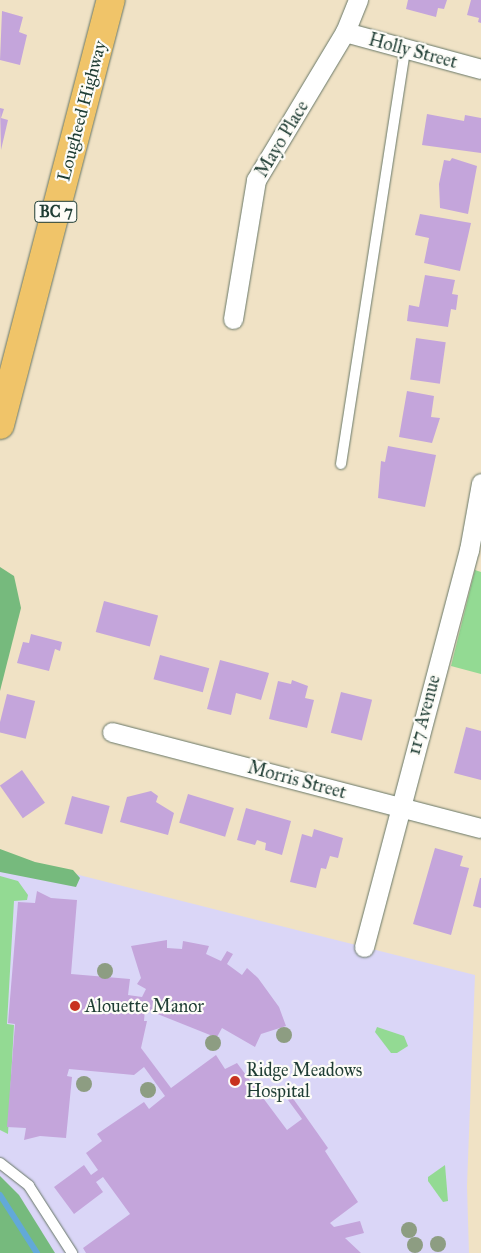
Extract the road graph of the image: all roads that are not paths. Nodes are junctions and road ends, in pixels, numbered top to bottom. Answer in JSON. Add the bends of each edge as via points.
{"nodes":[{"id":1,"x":111,"y":0,"type":"edge"},
{"id":2,"x":358,"y":0,"type":"edge"},
{"id":3,"x":345,"y":32,"type":"junction"},
{"id":4,"x":405,"y":49,"type":"junction"},
{"id":5,"x":481,"y":69,"type":"edge"},
{"id":6,"x":233,"y":319,"type":"dead end"},
{"id":7,"x":0,"y":425,"type":"edge"},
{"id":8,"x":341,"y":464,"type":"dead end"},
{"id":9,"x":481,"y":483,"type":"edge"},
{"id":10,"x":475,"y":552,"type":"edge"},
{"id":11,"x":112,"y":732,"type":"dead end"},
{"id":12,"x":400,"y":807,"type":"junction"},
{"id":13,"x":481,"y":828,"type":"edge"},
{"id":14,"x":364,"y":947,"type":"dead end"},
{"id":15,"x":0,"y":1163,"type":"edge"},
{"id":16,"x":72,"y":1253,"type":"edge"}],
"edges":[{"from":1,"to":7,"type":"highway","name":"Lougheed Highway","number":"BC 7"},
{"from":2,"to":3,"type":"street","name":"Mayo Place"},
{"from":3,"to":4,"type":"street","name":"Holly Street"},
{"from":3,"to":6,"type":"street","name":"Mayo Place","via":[[256,180]]},
{"from":4,"to":5,"type":"street","name":"Holly Street"},
{"from":4,"to":8,"type":"lane"},
{"from":9,"to":10,"type":"street","name":"117 Avenue"},
{"from":10,"to":12,"type":"street","name":"117 Avenue"},
{"from":11,"to":12,"type":"street","name":"Morris Street"},
{"from":12,"to":13,"type":"street","name":"Morris Street"},
{"from":12,"to":14,"type":"street","name":"117 Avenue"},
{"from":15,"to":16,"type":"lane","via":[[29,1186]]}]}
